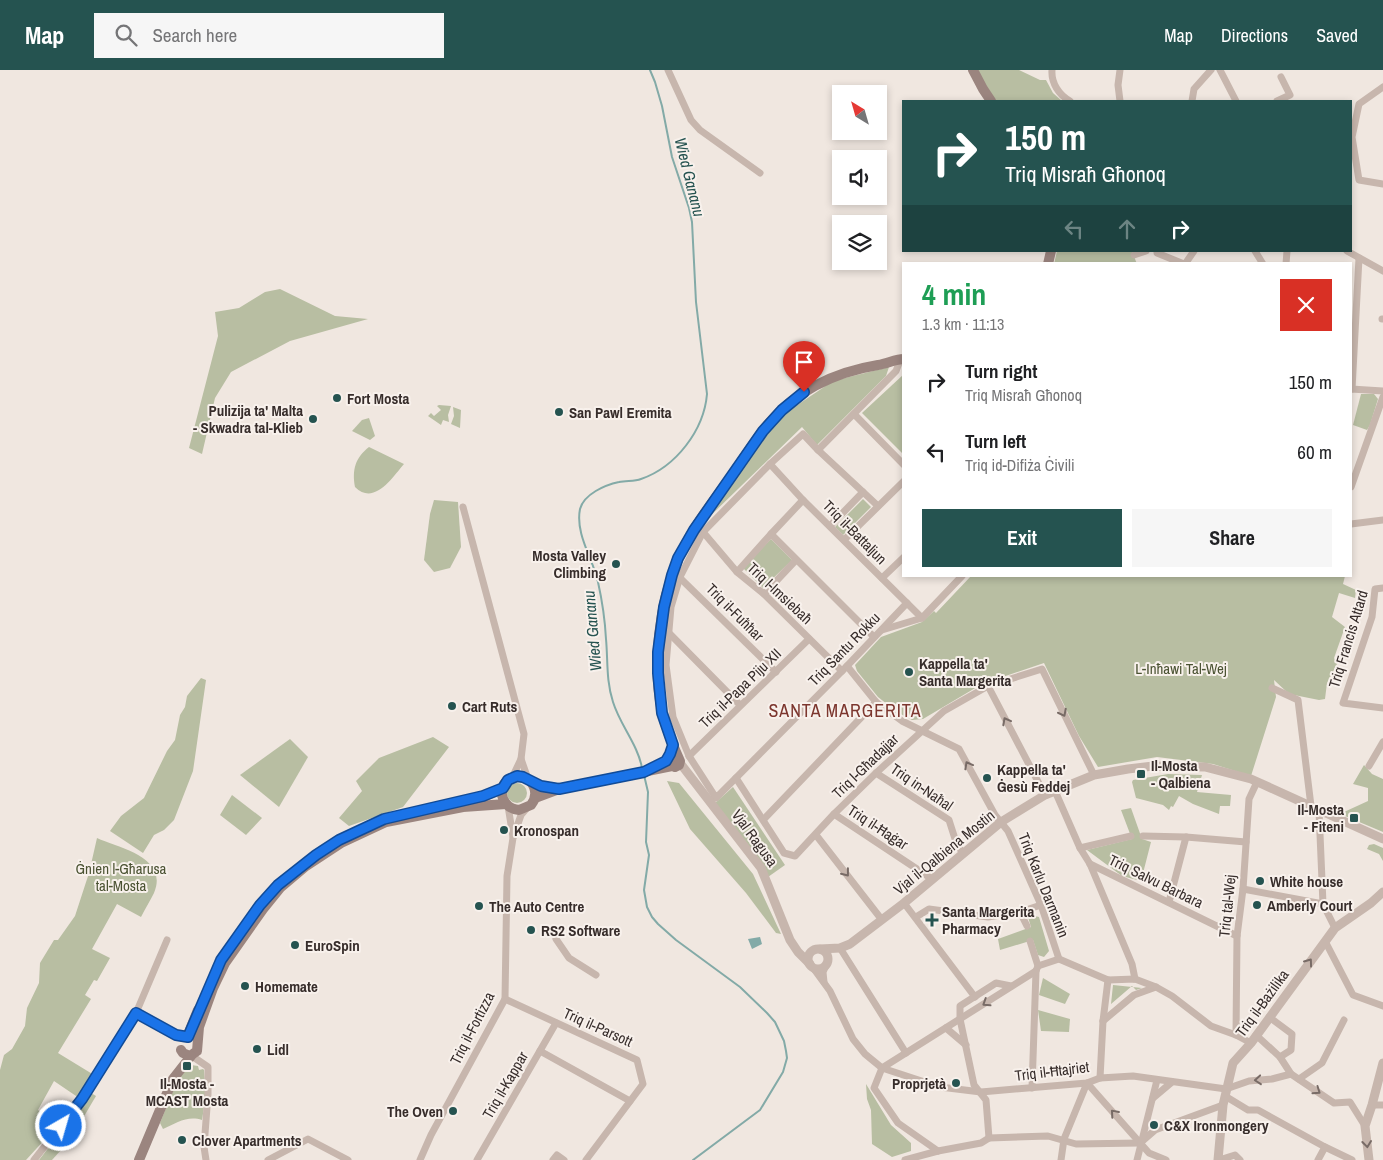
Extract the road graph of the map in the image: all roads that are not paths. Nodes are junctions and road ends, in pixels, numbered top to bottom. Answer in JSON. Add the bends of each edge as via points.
{"nodes":[{"id":1,"x":668,"y":70,"type":"edge"},
{"id":2,"x":974,"y":70,"type":"edge"},
{"id":3,"x":1052,"y":70,"type":"edge"},
{"id":4,"x":1120,"y":70,"type":"edge"},
{"id":5,"x":1211,"y":70,"type":"edge"},
{"id":6,"x":1220,"y":70,"type":"edge"},
{"id":7,"x":1281,"y":77,"type":"dead end"},
{"id":8,"x":1383,"y":87,"type":"edge"},
{"id":9,"x":990,"y":100,"type":"edge"},
{"id":10,"x":1068,"y":100,"type":"edge"},
{"id":11,"x":1120,"y":100,"type":"edge"},
{"id":12,"x":1192,"y":100,"type":"edge"},
{"id":13,"x":1235,"y":100,"type":"edge"},
{"id":14,"x":1279,"y":100,"type":"edge"},
{"id":15,"x":1355,"y":104,"type":"edge"},
{"id":16,"x":760,"y":173,"type":"dead end"},
{"id":17,"x":1352,"y":178,"type":"edge"},
{"id":18,"x":1359,"y":180,"type":"junction"},
{"id":19,"x":1383,"y":184,"type":"edge"},
{"id":20,"x":1144,"y":252,"type":"edge"},
{"id":21,"x":1156,"y":252,"type":"edge"},
{"id":22,"x":1349,"y":252,"type":"edge"},
{"id":23,"x":1134,"y":256,"type":"dead end"},
{"id":24,"x":1358,"y":258,"type":"junction"},
{"id":25,"x":1179,"y":262,"type":"edge"},
{"id":26,"x":1383,"y":271,"type":"edge"},
{"id":27,"x":1353,"y":318,"type":"edge"},
{"id":28,"x":902,"y":358,"type":"edge"},
{"id":29,"x":902,"y":360,"type":"edge"},
{"id":30,"x":1352,"y":389,"type":"edge"},
{"id":31,"x":1383,"y":391,"type":"edge"},
{"id":32,"x":1383,"y":397,"type":"edge"},
{"id":33,"x":854,"y":414,"type":"junction"},
{"id":34,"x":818,"y":450,"type":"junction"},
{"id":35,"x":770,"y":464,"type":"junction"},
{"id":36,"x":902,"y":464,"type":"edge"},
{"id":37,"x":902,"y":483,"type":"edge"},
{"id":38,"x":1352,"y":484,"type":"edge"},
{"id":39,"x":863,"y":492,"type":"junction"},
{"id":40,"x":804,"y":500,"type":"junction"},
{"id":41,"x":878,"y":506,"type":"junction"},
{"id":42,"x":463,"y":507,"type":"dead end"},
{"id":43,"x":1383,"y":520,"type":"edge"},
{"id":44,"x":1352,"y":524,"type":"edge"},
{"id":45,"x":830,"y":526,"type":"junction"},
{"id":46,"x":703,"y":532,"type":"junction"},
{"id":47,"x":771,"y":534,"type":"junction"},
{"id":48,"x":844,"y":540,"type":"junction"},
{"id":49,"x":902,"y":559,"type":"edge"},
{"id":50,"x":796,"y":560,"type":"junction"},
{"id":51,"x":737,"y":572,"type":"junction"},
{"id":52,"x":676,"y":576,"type":"junction"},
{"id":53,"x":961,"y":577,"type":"edge"},
{"id":54,"x":882,"y":578,"type":"junction"},
{"id":55,"x":1383,"y":588,"type":"edge"},
{"id":56,"x":764,"y":594,"type":"junction"},
{"id":57,"x":907,"y":603,"type":"junction"},
{"id":58,"x":922,"y":618,"type":"junction"},
{"id":59,"x":881,"y":630,"type":"junction"},
{"id":60,"x":668,"y":632,"type":"junction"},
{"id":61,"x":874,"y":637,"type":"junction"},
{"id":62,"x":809,"y":639,"type":"junction"},
{"id":63,"x":845,"y":668,"type":"junction"},
{"id":64,"x":776,"y":672,"type":"junction"},
{"id":65,"x":988,"y":686,"type":"junction"},
{"id":66,"x":1272,"y":688,"type":"dead end"},
{"id":67,"x":876,"y":702,"type":"junction"},
{"id":68,"x":740,"y":705,"type":"junction"},
{"id":69,"x":1383,"y":708,"type":"edge"},
{"id":70,"x":922,"y":731,"type":"junction"},
{"id":71,"x":1382,"y":744,"type":"edge"},
{"id":72,"x":689,"y":756,"type":"junction"},
{"id":73,"x":522,"y":758,"type":"junction"},
{"id":74,"x":672,"y":760,"type":"junction"},
{"id":75,"x":1369,"y":766,"type":"dead end"},
{"id":76,"x":876,"y":773,"type":"junction"},
{"id":77,"x":1094,"y":775,"type":"junction"},
{"id":78,"x":512,"y":778,"type":"junction"},
{"id":79,"x":736,"y":778,"type":"junction"},
{"id":80,"x":529,"y":780,"type":"junction"},
{"id":81,"x":1257,"y":782,"type":"junction"},
{"id":82,"x":503,"y":788,"type":"junction"},
{"id":83,"x":559,"y":789,"type":"junction"},
{"id":84,"x":1055,"y":790,"type":"junction"},
{"id":85,"x":1045,"y":795,"type":"junction"},
{"id":86,"x":535,"y":798,"type":"junction"},
{"id":87,"x":507,"y":805,"type":"junction"},
{"id":88,"x":527,"y":808,"type":"junction"},
{"id":89,"x":1315,"y":809,"type":"junction"},
{"id":90,"x":834,"y":814,"type":"junction"},
{"id":91,"x":764,"y":819,"type":"junction"},
{"id":92,"x":1001,"y":822,"type":"junction"},
{"id":93,"x":816,"y":835,"type":"junction"},
{"id":94,"x":1131,"y":836,"type":"dead end"},
{"id":95,"x":1143,"y":836,"type":"dead end"},
{"id":96,"x":1186,"y":837,"type":"junction"},
{"id":97,"x":513,"y":838,"type":"junction"},
{"id":98,"x":1383,"y":839,"type":"edge"},
{"id":99,"x":1246,"y":842,"type":"junction"},
{"id":100,"x":1080,"y":848,"type":"junction"},
{"id":101,"x":964,"y":854,"type":"junction"},
{"id":102,"x":1090,"y":864,"type":"junction"},
{"id":103,"x":932,"y":879,"type":"junction"},
{"id":104,"x":1243,"y":889,"type":"junction"},
{"id":105,"x":1383,"y":892,"type":"edge"},
{"id":106,"x":1169,"y":902,"type":"junction"},
{"id":107,"x":904,"y":903,"type":"junction"},
{"id":108,"x":1323,"y":904,"type":"junction"},
{"id":109,"x":1041,"y":905,"type":"junction"},
{"id":110,"x":1020,"y":912,"type":"junction"},
{"id":111,"x":916,"y":918,"type":"junction"},
{"id":112,"x":882,"y":920,"type":"junction"},
{"id":113,"x":1027,"y":926,"type":"dead end"},
{"id":114,"x":1335,"y":928,"type":"junction"},
{"id":115,"x":1237,"y":936,"type":"junction"},
{"id":116,"x":556,"y":939,"type":"dead end"},
{"id":117,"x":167,"y":940,"type":"dead end"},
{"id":118,"x":1324,"y":940,"type":"junction"},
{"id":119,"x":1030,"y":941,"type":"dead end"},
{"id":120,"x":794,"y":946,"type":"junction"},
{"id":121,"x":840,"y":948,"type":"junction"},
{"id":122,"x":818,"y":949,"type":"junction"},
{"id":123,"x":1059,"y":959,"type":"junction"},
{"id":124,"x":810,"y":964,"type":"junction"},
{"id":125,"x":827,"y":964,"type":"junction"},
{"id":126,"x":1037,"y":969,"type":"junction"},
{"id":127,"x":596,"y":974,"type":"dead end"},
{"id":128,"x":1135,"y":979,"type":"junction"},
{"id":129,"x":1108,"y":980,"type":"junction"},
{"id":130,"x":825,"y":985,"type":"junction"},
{"id":131,"x":1011,"y":986,"type":"junction"},
{"id":132,"x":1156,"y":987,"type":"junction"},
{"id":133,"x":975,"y":997,"type":"junction"},
{"id":134,"x":505,"y":999,"type":"junction"},
{"id":135,"x":1383,"y":1006,"type":"edge"},
{"id":136,"x":136,"y":1013,"type":"junction"},
{"id":137,"x":1269,"y":1017,"type":"junction"},
{"id":138,"x":960,"y":1019,"type":"junction"},
{"id":139,"x":1344,"y":1020,"type":"dead end"},
{"id":140,"x":1103,"y":1021,"type":"junction"},
{"id":141,"x":556,"y":1023,"type":"junction"},
{"id":142,"x":946,"y":1028,"type":"junction"},
{"id":143,"x":1236,"y":1035,"type":"junction"},
{"id":144,"x":1256,"y":1035,"type":"junction"},
{"id":145,"x":182,"y":1041,"type":"junction"},
{"id":146,"x":1251,"y":1043,"type":"junction"},
{"id":147,"x":966,"y":1046,"type":"junction"},
{"id":148,"x":195,"y":1051,"type":"junction"},
{"id":149,"x":1243,"y":1051,"type":"junction"},
{"id":150,"x":540,"y":1052,"type":"junction"},
{"id":151,"x":906,"y":1053,"type":"junction"},
{"id":152,"x":1280,"y":1057,"type":"junction"},
{"id":153,"x":1383,"y":1063,"type":"edge"},
{"id":154,"x":882,"y":1068,"type":"junction"},
{"id":155,"x":1291,"y":1074,"type":"junction"},
{"id":156,"x":1100,"y":1078,"type":"junction"},
{"id":157,"x":173,"y":1079,"type":"junction"},
{"id":158,"x":1299,"y":1079,"type":"junction"},
{"id":159,"x":1157,"y":1080,"type":"junction"},
{"id":160,"x":1087,"y":1082,"type":"junction"},
{"id":161,"x":1172,"y":1082,"type":"junction"},
{"id":162,"x":1032,"y":1088,"type":"junction"},
{"id":163,"x":980,"y":1092,"type":"junction"},
{"id":164,"x":1225,"y":1097,"type":"junction"},
{"id":165,"x":1152,"y":1099,"type":"junction"},
{"id":166,"x":630,"y":1101,"type":"junction"},
{"id":167,"x":1372,"y":1105,"type":"junction"},
{"id":168,"x":1383,"y":1105,"type":"edge"},
{"id":169,"x":1365,"y":1126,"type":"junction"},
{"id":170,"x":989,"y":1138,"type":"junction"},
{"id":171,"x":1064,"y":1139,"type":"junction"},
{"id":172,"x":1140,"y":1143,"type":"junction"},
{"id":173,"x":1325,"y":1147,"type":"junction"},
{"id":174,"x":938,"y":1151,"type":"junction"},
{"id":175,"x":34,"y":1160,"type":"edge"},
{"id":176,"x":139,"y":1160,"type":"edge"},
{"id":177,"x":206,"y":1160,"type":"edge"},
{"id":178,"x":268,"y":1160,"type":"edge"},
{"id":179,"x":348,"y":1160,"type":"edge"},
{"id":180,"x":420,"y":1160,"type":"edge"},
{"id":181,"x":477,"y":1160,"type":"edge"},
{"id":182,"x":552,"y":1160,"type":"edge"},
{"id":183,"x":564,"y":1160,"type":"edge"},
{"id":184,"x":586,"y":1160,"type":"edge"},
{"id":185,"x":905,"y":1160,"type":"edge"},
{"id":186,"x":1061,"y":1160,"type":"edge"},
{"id":187,"x":1137,"y":1160,"type":"edge"},
{"id":188,"x":1166,"y":1160,"type":"edge"},
{"id":189,"x":1218,"y":1160,"type":"edge"},
{"id":190,"x":1240,"y":1160,"type":"edge"},
{"id":191,"x":1318,"y":1160,"type":"edge"},
{"id":192,"x":1352,"y":1160,"type":"edge"},
{"id":193,"x":1369,"y":1160,"type":"edge"}],
"edges":[{"from":1,"to":16,"type":"street","via":[[691,120]]},
{"from":2,"to":9,"type":"main road"},
{"from":3,"to":10,"type":"street","via":[[1052,78],[1062,97]]},
{"from":4,"to":11,"type":"street"},
{"from":5,"to":12,"type":"street","via":[[1194,89]]},
{"from":6,"to":13,"type":"street"},
{"from":7,"to":14,"type":"street","via":[[1290,95]]},
{"from":8,"to":15,"type":"street"},
{"from":15,"to":18,"type":"street","via":[[1352,137]]},
{"from":17,"to":18,"type":"street"},
{"from":18,"to":19,"type":"street"},
{"from":20,"to":23,"type":"street"},
{"from":21,"to":25,"type":"street"},
{"from":22,"to":24,"type":"street"},
{"from":24,"to":26,"type":"street"},
{"from":24,"to":27,"type":"street"},
{"from":27,"to":30,"type":"street"},
{"from":28,"to":52,"type":"main road","name":"Vjal Ragusa","via":[[833,377],[804,392],[782,410],[763,431],[694,530],[678,558]]},
{"from":29,"to":33,"type":"street","via":[[896,371]]},
{"from":30,"to":31,"type":"street"},
{"from":32,"to":38,"type":"street"},
{"from":33,"to":34,"type":"street"},
{"from":33,"to":36,"type":"street"},
{"from":34,"to":35,"type":"street","via":[[803,434]]},
{"from":34,"to":39,"type":"street"},
{"from":35,"to":40,"type":"street","name":"Triq il-Battaljun"},
{"from":35,"to":46,"type":"street"},
{"from":37,"to":41,"type":"street"},
{"from":39,"to":41,"type":"street"},
{"from":39,"to":45,"type":"street"},
{"from":40,"to":45,"type":"street","name":"Triq il-Battaljun"},
{"from":40,"to":47,"type":"street"},
{"from":41,"to":48,"type":"street"},
{"from":42,"to":73,"type":"street","via":[[524,734]]},
{"from":43,"to":44,"type":"street"},
{"from":45,"to":48,"type":"street","name":"Triq il-Battaljun"},
{"from":46,"to":51,"type":"street","name":"Triq l-Imsiebaħ"},
{"from":46,"to":52,"type":"street"},
{"from":47,"to":50,"type":"street"},
{"from":47,"to":51,"type":"street"},
{"from":48,"to":54,"type":"street","name":"Triq il-Battaljun"},
{"from":49,"to":54,"type":"street"},
{"from":50,"to":56,"type":"street"},
{"from":50,"to":61,"type":"street"},
{"from":51,"to":56,"type":"street","name":"Triq l-Imsiebaħ"},
{"from":52,"to":60,"type":"street"},
{"from":52,"to":64,"type":"street","name":"Triq il-Fuħħar"},
{"from":52,"to":74,"type":"main road","name":"Vjal Ragusa","via":[[660,636],[658,673]]},
{"from":53,"to":58,"type":"street"},
{"from":54,"to":57,"type":"street","name":"Triq il-Battaljun"},
{"from":55,"to":69,"type":"street","name":"Triq Francis Attard","via":[[1375,589],[1372,617],[1343,702]]},
{"from":56,"to":62,"type":"street","name":"Triq l-Imsiebaħ"},
{"from":57,"to":58,"type":"street","name":"Triq il-Battaljun"},
{"from":57,"to":59,"type":"street","name":"Triq Santu Rokku"},
{"from":58,"to":59,"type":"street"},
{"from":59,"to":61,"type":"street","name":"Triq Santu Rokku"},
{"from":60,"to":68,"type":"street"},
{"from":60,"to":72,"type":"street","via":[[666,665],[673,717]]},
{"from":61,"to":63,"type":"street","name":"Triq Santu Rokku"},
{"from":62,"to":63,"type":"street","name":"Triq l-Imsiebaħ"},
{"from":62,"to":64,"type":"street","name":"Triq il-Papa Piju XII"},
{"from":63,"to":67,"type":"street","name":"Triq l-Imsiebaħ"},
{"from":63,"to":79,"type":"street","name":"Triq Santu Rokku"},
{"from":64,"to":68,"type":"street","name":"Triq il-Papa Piju XII"},
{"from":65,"to":70,"type":"street","name":"Triq l-Għadajjar","via":[[944,710]]},
{"from":65,"to":77,"type":"street","name":"Triq l-Għadajjar","one_way":true,"via":[[1042,669]]},
{"from":85,"to":65,"type":"street","one_way":true},
{"from":66,"to":89,"type":"street","via":[[1298,700]]},
{"from":67,"to":70,"type":"street","name":"Triq l-Imsiebaħ"},
{"from":67,"to":91,"type":"street"},
{"from":68,"to":72,"type":"street","name":"Triq il-Papa Piju XII"},
{"from":70,"to":76,"type":"street","name":"Triq l-Għadajjar"},
{"from":92,"to":70,"type":"street","name":"Triq Karlu Darmanin","one_way":true,"via":[[959,749]]},
{"from":71,"to":75,"type":"street"},
{"from":72,"to":79,"type":"street","name":"Triq Santu Rokku","via":[[716,798]]},
{"from":73,"to":78,"type":"street"},
{"from":73,"to":80,"type":"street"},
{"from":74,"to":83,"type":"main road","via":[[644,772]]},
{"from":74,"to":120,"type":"street","name":"Vjal Ragusa","via":[[693,781],[761,868]]},
{"from":76,"to":90,"type":"street","name":"Triq l-Għadajjar"},
{"from":76,"to":101,"type":"street","name":"Triq in-Naħal","via":[[949,820]]},
{"from":77,"to":81,"type":"street","name":"Vjal il-Qalbiena Mostin","via":[[1136,768],[1187,766],[1205,767]]},
{"from":77,"to":84,"type":"street","name":"Vjal il-Qalbiena Mostin"},
{"from":78,"to":80,"type":"main road","via":[[517,776]]},
{"from":78,"to":82,"type":"main road"},
{"from":79,"to":91,"type":"street"},
{"from":80,"to":83,"type":"main road"},
{"from":80,"to":86,"type":"main road","via":[[535,789]]},
{"from":81,"to":89,"type":"street","name":"Vjal il-Qalbiena Mostin"},
{"from":81,"to":99,"type":"street","name":"Triq tal-Wej","via":[[1250,799]]},
{"from":82,"to":87,"type":"main road","via":[[502,796]]},
{"from":82,"to":145,"type":"main road","via":[[457,804],[384,819],[339,840],[299,868],[260,905],[221,960]]},
{"from":83,"to":86,"type":"main road"},
{"from":84,"to":85,"type":"street","name":"Vjal il-Qalbiena Mostin"},
{"from":84,"to":100,"type":"street"},
{"from":85,"to":92,"type":"street","name":"Vjal il-Qalbiena Mostin"},
{"from":86,"to":88,"type":"main road"},
{"from":87,"to":88,"type":"main road","via":[[519,810]]},
{"from":87,"to":97,"type":"street","name":"Triq il-Fortizza"},
{"from":87,"to":148,"type":"main road","via":[[462,807],[386,822],[341,843],[306,866],[280,888],[225,963],[211,994]]},
{"from":88,"to":97,"type":"street","name":"Triq il-Fortizza"},
{"from":89,"to":98,"type":"street","name":"Vjal il-Qalbiena Mostin"},
{"from":89,"to":108,"type":"street"},
{"from":90,"to":93,"type":"street","name":"Triq l-Għadajjar"},
{"from":90,"to":103,"type":"street","name":"Triq il-Ħaġar"},
{"from":91,"to":93,"type":"street","name":"Triq l-Għadajjar","via":[[784,854],[795,856]]},
{"from":92,"to":101,"type":"street","name":"Vjal il-Qalbiena Mostin"},
{"from":92,"to":109,"type":"street","name":"Triq Karlu Darmanin"},
{"from":93,"to":112,"type":"street","one_way":true},
{"from":94,"to":100,"type":"street"},
{"from":95,"to":96,"type":"street"},
{"from":96,"to":99,"type":"street"},
{"from":96,"to":106,"type":"street"},
{"from":97,"to":134,"type":"street","name":"Triq il-Fortizza","via":[[507,876]]},
{"from":99,"to":104,"type":"street","name":"Triq tal-Wej"},
{"from":100,"to":102,"type":"street"},
{"from":101,"to":103,"type":"street","name":"Vjal il-Qalbiena Mostin"},
{"from":102,"to":106,"type":"street","name":"Triq Salvu Barbara"},
{"from":102,"to":128,"type":"street","via":[[1132,964]]},
{"from":103,"to":107,"type":"street","name":"Vjal il-Qalbiena Mostin"},
{"from":104,"to":108,"type":"street"},
{"from":104,"to":115,"type":"street","name":"Triq tal-Wej"},
{"from":105,"to":114,"type":"street","name":"Triq il-Bażilika"},
{"from":106,"to":115,"type":"street","name":"Triq Salvu Barbara"},
{"from":107,"to":111,"type":"street"},
{"from":107,"to":112,"type":"street","name":"Vjal il-Qalbiena Mostin"},
{"from":108,"to":114,"type":"street"},
{"from":109,"to":110,"type":"street"},
{"from":109,"to":123,"type":"street","name":"Triq Karlu Darmanin"},
{"from":110,"to":111,"type":"street","via":[[988,917],[929,909]]},
{"from":110,"to":113,"type":"street","name":"Triq Karlu Darmanin"},
{"from":111,"to":133,"type":"street"},
{"from":112,"to":121,"type":"street","name":"Vjal il-Qalbiena Mostin"},
{"from":114,"to":118,"type":"street","name":"Triq il-Bażilika"},
{"from":115,"to":143,"type":"street","name":"Triq tal-Wej"},
{"from":116,"to":127,"type":"street","via":[[569,958]]},
{"from":117,"to":136,"type":"street"},
{"from":118,"to":135,"type":"street","via":[[1353,995]]},
{"from":137,"to":118,"type":"street","name":"Triq il-Bażilika","one_way":true},
{"from":119,"to":126,"type":"street"},
{"from":120,"to":122,"type":"street"},
{"from":120,"to":124,"type":"street","name":"Vjal Ragusa"},
{"from":121,"to":122,"type":"street","name":"Vjal il-Qalbiena Mostin"},
{"from":121,"to":125,"type":"street","name":"Vjal il-Qalbiena Mostin"},
{"from":121,"to":151,"type":"street"},
{"from":122,"to":124,"type":"street","via":[[810,955]]},
{"from":122,"to":125,"type":"street","via":[[827,956]]},
{"from":123,"to":126,"type":"street"},
{"from":123,"to":129,"type":"street"},
{"from":124,"to":125,"type":"street","via":[[819,968]]},
{"from":124,"to":130,"type":"street","name":"Vjal Ragusa"},
{"from":125,"to":130,"type":"street","via":[[823,972]]},
{"from":126,"to":131,"type":"street"},
{"from":126,"to":162,"type":"street"},
{"from":128,"to":129,"type":"street"},
{"from":128,"to":132,"type":"street"},
{"from":129,"to":140,"type":"street"},
{"from":130,"to":154,"type":"street","name":"Vjal Ragusa","via":[[853,1039]]},
{"from":131,"to":133,"type":"street","via":[[996,983]]},
{"from":131,"to":138,"type":"street","one_way":true},
{"from":132,"to":140,"type":"street","via":[[1134,994]]},
{"from":132,"to":143,"type":"street","via":[[1211,1026]]},
{"from":133,"to":138,"type":"street","via":[[960,1006]]},
{"from":134,"to":141,"type":"street","name":"Triq il-Parsott"},
{"from":134,"to":180,"type":"street","name":"Triq il-Fortizza"},
{"from":136,"to":145,"type":"street"},
{"from":136,"to":175,"type":"street","via":[[82,1099]]},
{"from":137,"to":144,"type":"street","name":"Triq il-Bażilika"},
{"from":137,"to":152,"type":"street","via":[[1292,1034],[1292,1050]]},
{"from":138,"to":142,"type":"street"},
{"from":138,"to":147,"type":"street"},
{"from":139,"to":158,"type":"street","via":[[1322,1063]]},
{"from":140,"to":156,"type":"street"},
{"from":141,"to":150,"type":"street","name":"Triq il-Kappar"},
{"from":141,"to":166,"type":"street","name":"Triq il-Parsott","via":[[637,1060],[643,1084]]},
{"from":142,"to":147,"type":"street"},
{"from":142,"to":151,"type":"street"},
{"from":143,"to":146,"type":"street"},
{"from":143,"to":149,"type":"street"},
{"from":144,"to":146,"type":"street","name":"Triq il-Bażilika"},
{"from":144,"to":152,"type":"street"},
{"from":145,"to":148,"type":"main road","via":[[186,1055]]},
{"from":145,"to":148,"type":"main road","via":[[195,1039]]},
{"from":145,"to":157,"type":"main road"},
{"from":146,"to":149,"type":"street","name":"Triq il-Bażilika"},
{"from":147,"to":163,"type":"street","via":[[974,1086]]},
{"from":148,"to":157,"type":"main road"},
{"from":148,"to":177,"type":"street","via":[[207,1066]]},
{"from":149,"to":164,"type":"street","name":"Triq il-Bażilika","via":[[1233,1063]]},
{"from":150,"to":166,"type":"street"},
{"from":150,"to":181,"type":"street","name":"Triq il-Kappar"},
{"from":151,"to":154,"type":"street"},
{"from":152,"to":155,"type":"street"},
{"from":153,"to":167,"type":"street"},
{"from":154,"to":163,"type":"street","name":"Triq il-Ħtajriet","via":[[940,1087]]},
{"from":154,"to":174,"type":"street","via":[[874,1088],[898,1123]]},
{"from":155,"to":158,"type":"street"},
{"from":155,"to":164,"type":"street","one_way":true,"via":[[1249,1081]]},
{"from":156,"to":159,"type":"street","name":"Triq il-Ħtajriet","via":[[1133,1076]]},
{"from":156,"to":160,"type":"street","name":"Triq il-Ħtajriet"},
{"from":157,"to":176,"type":"main road"},
{"from":158,"to":169,"type":"street","one_way":true,"via":[[1334,1104],[1350,1102]]},
{"from":159,"to":161,"type":"street","name":"Triq il-Ħtajriet"},
{"from":159,"to":165,"type":"street"},
{"from":160,"to":162,"type":"street","name":"Triq il-Ħtajriet"},
{"from":160,"to":171,"type":"street"},
{"from":172,"to":160,"type":"street","one_way":true},
{"from":161,"to":164,"type":"street","name":"Triq il-Ħtajriet"},
{"from":161,"to":165,"type":"street"},
{"from":162,"to":163,"type":"street","name":"Triq il-Ħtajriet"},
{"from":163,"to":170,"type":"street","via":[[986,1100]]},
{"from":164,"to":172,"type":"street","via":[[1155,1130]]},
{"from":164,"to":173,"type":"street","name":"Triq il-Ħtajriet","via":[[1248,1110],[1258,1110]]},
{"from":164,"to":189,"type":"street","name":"Triq il-Bażilika"},
{"from":165,"to":172,"type":"street"},
{"from":166,"to":184,"type":"street"},
{"from":167,"to":168,"type":"street"},
{"from":167,"to":169,"type":"street"},
{"from":169,"to":193,"type":"street","one_way":true},
{"from":170,"to":171,"type":"street","via":[[1048,1136]]},
{"from":170,"to":174,"type":"street"},
{"from":171,"to":172,"type":"street","via":[[1076,1144]]},
{"from":171,"to":186,"type":"street"},
{"from":172,"to":187,"type":"street"},
{"from":172,"to":188,"type":"street","via":[[1149,1153]]},
{"from":173,"to":191,"type":"street"},
{"from":173,"to":192,"type":"street","name":"Triq il-Ħtajriet"},
{"from":174,"to":185,"type":"street"},
{"from":178,"to":179,"type":"street","via":[[308,1139]]},
{"from":182,"to":183,"type":"street","via":[[557,1154]]},
{"from":189,"to":190,"type":"street","via":[[1235,1155]]}]}
